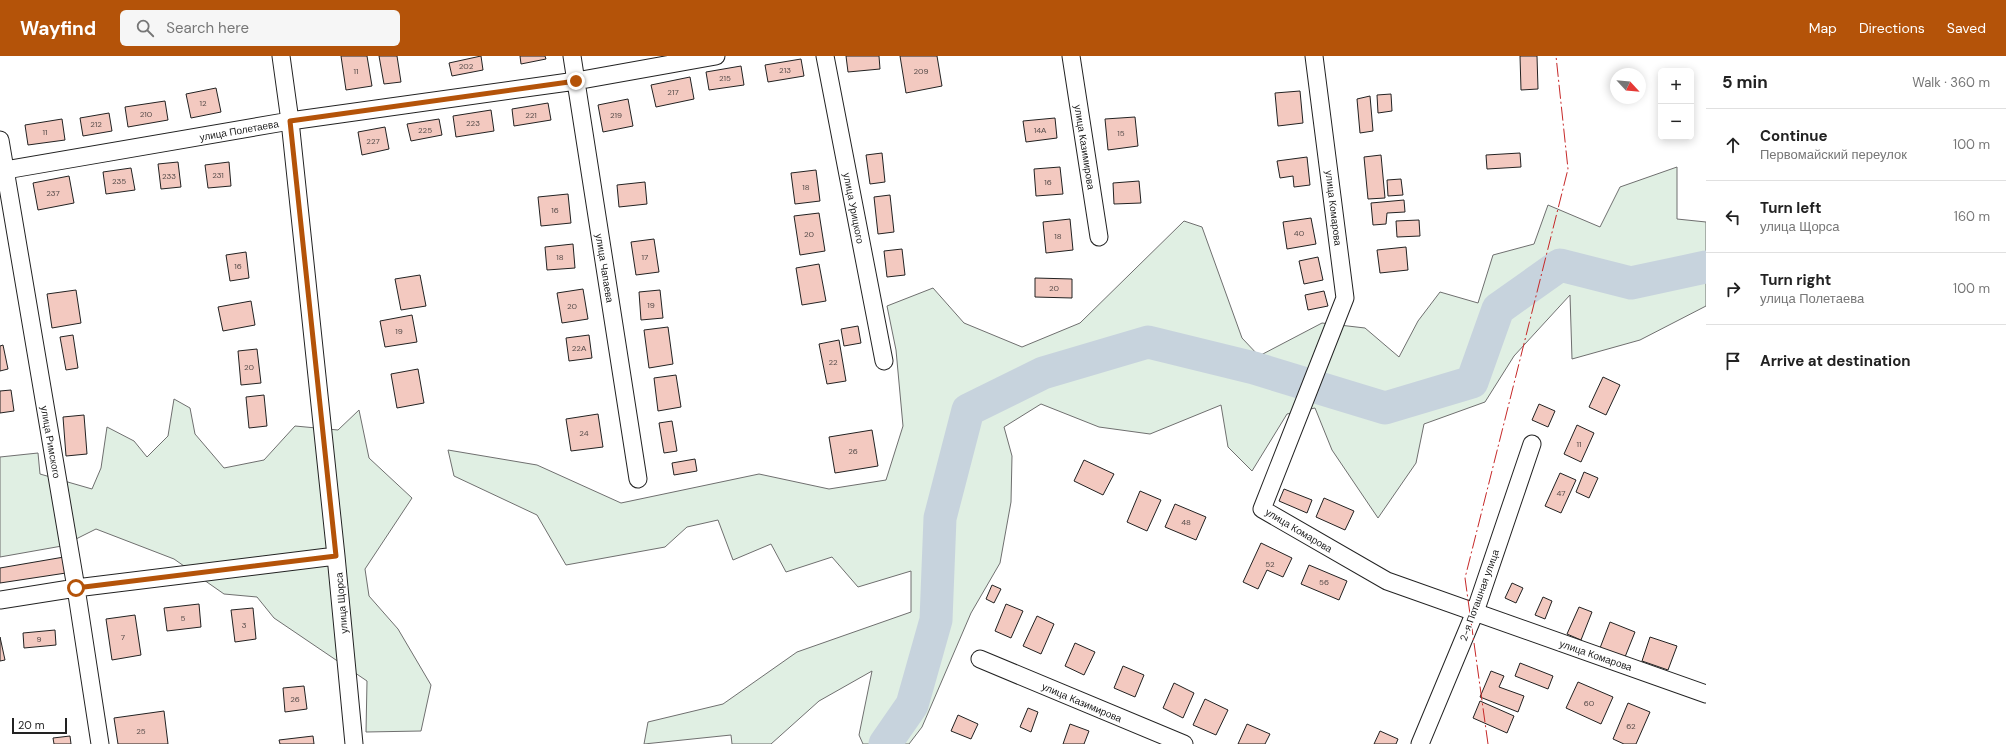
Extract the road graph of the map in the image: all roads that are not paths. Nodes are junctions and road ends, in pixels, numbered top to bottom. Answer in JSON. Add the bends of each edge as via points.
{"nodes":[{"id":1,"x":280,"y":56,"type":"edge"},
{"id":2,"x":572,"y":56,"type":"edge"},
{"id":3,"x":716,"y":56,"type":"edge"},
{"id":4,"x":825,"y":56,"type":"edge"},
{"id":5,"x":1071,"y":56,"type":"edge"},
{"id":6,"x":1314,"y":56,"type":"edge"},
{"id":7,"x":576,"y":81,"type":"junction"},
{"id":8,"x":290,"y":121,"type":"junction"},
{"id":9,"x":0,"y":140,"type":"edge"},
{"id":10,"x":2,"y":171,"type":"edge"},
{"id":11,"x":1099,"y":238,"type":"dead end"},
{"id":12,"x":884,"y":361,"type":"dead end"},
{"id":13,"x":1532,"y":444,"type":"dead end"},
{"id":14,"x":638,"y":479,"type":"dead end"},
{"id":15,"x":336,"y":556,"type":"junction"},
{"id":16,"x":76,"y":588,"type":"junction"},
{"id":17,"x":0,"y":600,"type":"edge"},
{"id":18,"x":1475,"y":612,"type":"junction"},
{"id":19,"x":980,"y":659,"type":"dead end"},
{"id":20,"x":1706,"y":694,"type":"edge"},
{"id":21,"x":100,"y":744,"type":"edge"},
{"id":22,"x":354,"y":744,"type":"edge"},
{"id":23,"x":1184,"y":744,"type":"edge"},
{"id":24,"x":1420,"y":744,"type":"edge"}],
"edges":[{"from":1,"to":8,"type":"street","name":"улица Щорса"},
{"from":2,"to":7,"type":"street","name":"улица Чапаева"},
{"from":3,"to":7,"type":"street","name":"улица Полетаева"},
{"from":4,"to":12,"type":"street","name":"улица Урицкого"},
{"from":5,"to":11,"type":"street","name":"улица Казимирова"},
{"from":6,"to":18,"type":"street","name":"улица Комарова","via":[[1345,298],[1262,509],[1387,581]]},
{"from":7,"to":8,"type":"street","name":"улица Полетаева"},
{"from":7,"to":14,"type":"street","name":"улица Чапаева"},
{"from":8,"to":10,"type":"street","name":"улица Полетаева"},
{"from":8,"to":15,"type":"street","name":"улица Щорса"},
{"from":9,"to":10,"type":"street","name":"улица Римского"},
{"from":10,"to":16,"type":"street","name":"улица Римского"},
{"from":13,"to":18,"type":"street","name":"2-я Поташная улица"},
{"from":15,"to":16,"type":"street"},
{"from":15,"to":22,"type":"street","name":"улица Щорса"},
{"from":16,"to":17,"type":"street"},
{"from":16,"to":21,"type":"street","name":"улица Римского"},
{"from":18,"to":20,"type":"street","name":"улица Комарова"},
{"from":18,"to":24,"type":"street","name":"2-я Поташная улица"},
{"from":19,"to":23,"type":"street","name":"улица Казимирова"}]}
